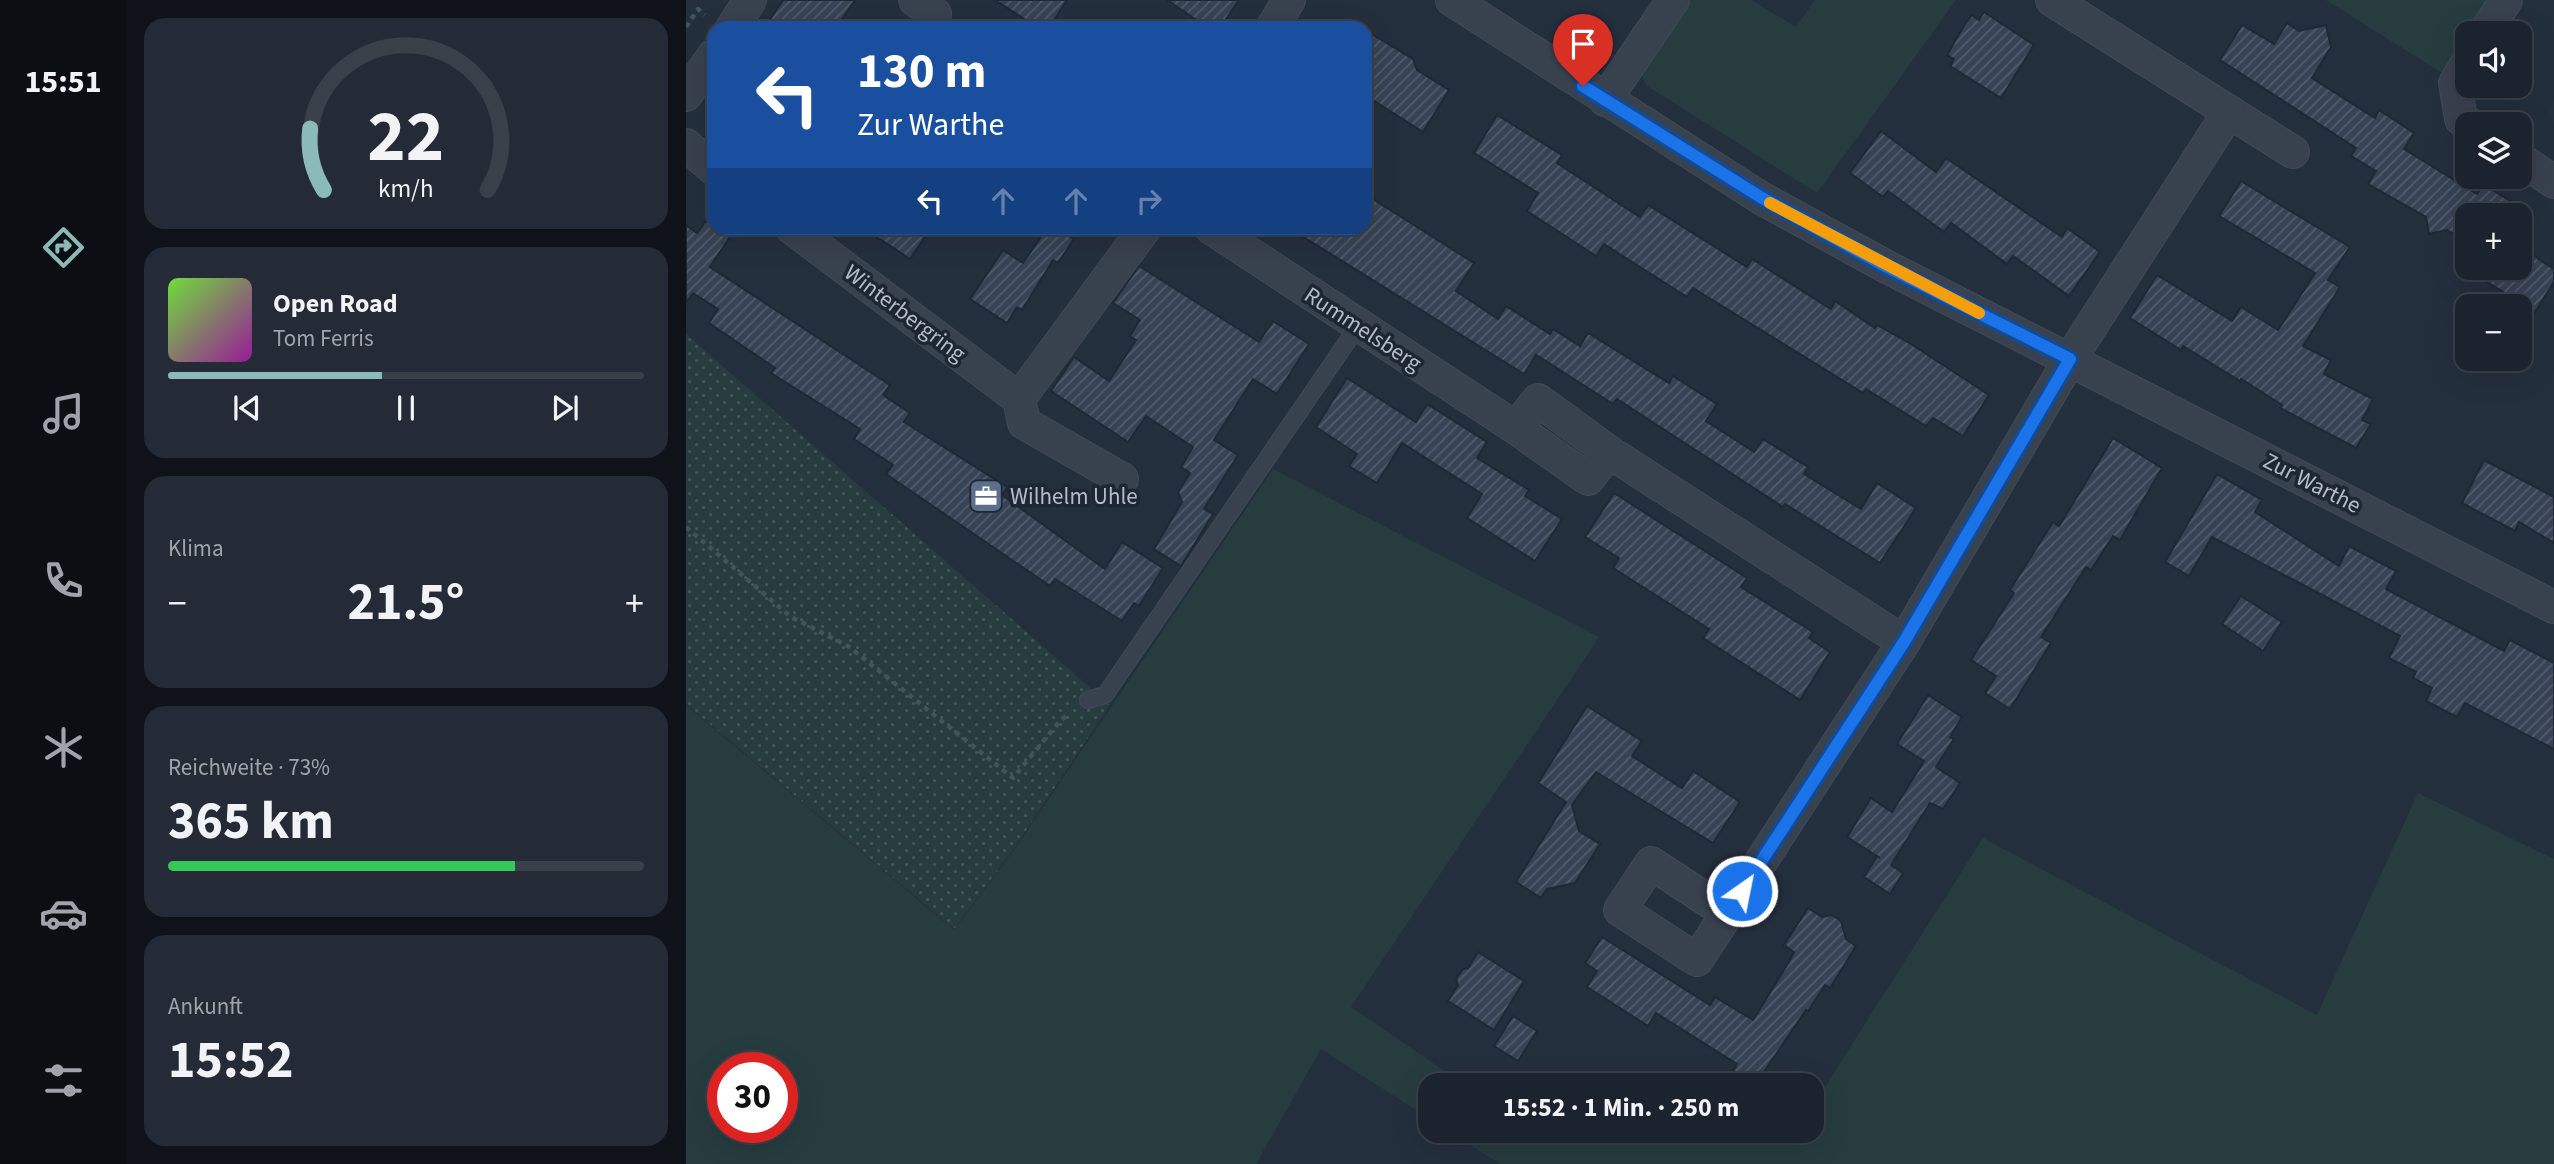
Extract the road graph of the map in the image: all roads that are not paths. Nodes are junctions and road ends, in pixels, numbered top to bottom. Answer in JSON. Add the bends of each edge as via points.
{"nodes":[{"id":1,"x":750,"y":0,"type":"edge"},
{"id":2,"x":1289,"y":0,"type":"edge"},
{"id":3,"x":1452,"y":0,"type":"edge"},
{"id":4,"x":1673,"y":0,"type":"edge"},
{"id":5,"x":2052,"y":0,"type":"edge"},
{"id":6,"x":2506,"y":0,"type":"edge"},
{"id":7,"x":736,"y":21,"type":"edge"},
{"id":8,"x":1276,"y":21,"type":"edge"},
{"id":9,"x":2493,"y":21,"type":"edge"},
{"id":10,"x":707,"y":64,"type":"edge"},
{"id":11,"x":686,"y":95,"type":"edge"},
{"id":12,"x":1605,"y":100,"type":"junction"},
{"id":13,"x":2229,"y":111,"type":"junction"},
{"id":14,"x":686,"y":145,"type":"edge"},
{"id":15,"x":2293,"y":152,"type":"dead end"},
{"id":16,"x":707,"y":163,"type":"edge"},
{"id":17,"x":2532,"y":167,"type":"edge"},
{"id":18,"x":2554,"y":183,"type":"edge"},
{"id":19,"x":801,"y":235,"type":"edge"},
{"id":20,"x":1139,"y":235,"type":"edge"},
{"id":21,"x":1222,"y":235,"type":"edge"},
{"id":22,"x":1358,"y":326,"type":"junction"},
{"id":23,"x":2070,"y":359,"type":"junction"},
{"id":24,"x":1019,"y":399,"type":"junction"},
{"id":25,"x":1122,"y":479,"type":"dead end"},
{"id":26,"x":2554,"y":607,"type":"edge"},
{"id":27,"x":1904,"y":642,"type":"junction"},
{"id":28,"x":1088,"y":700,"type":"road end"},
{"id":29,"x":1727,"y":913,"type":"dead end"}],
"edges":[{"from":1,"to":7,"type":"street"},
{"from":2,"to":8,"type":"street"},
{"from":3,"to":12,"type":"street","name":"Zur Warthe"},
{"from":4,"to":12,"type":"street"},
{"from":5,"to":13,"type":"street"},
{"from":6,"to":9,"type":"street"},
{"from":10,"to":11,"type":"street"},
{"from":12,"to":23,"type":"street","name":"Zur Warthe","via":[[1762,198]]},
{"from":13,"to":15,"type":"street"},
{"from":13,"to":23,"type":"street"},
{"from":14,"to":16,"type":"street"},
{"from":17,"to":18,"type":"street"},
{"from":19,"to":24,"type":"street","name":"Winterbergring"},
{"from":20,"to":24,"type":"street"},
{"from":21,"to":22,"type":"street","name":"Rummelsberg"},
{"from":22,"to":27,"type":"street","name":"Rummelsberg","via":[[1516,429],[1538,400],[1609,452]]},
{"from":22,"to":28,"type":"lane","via":[[1105,695]]},
{"from":23,"to":26,"type":"street","name":"Zur Warthe"},
{"from":23,"to":27,"type":"street"},
{"from":24,"to":25,"type":"street","name":"Winterbergring","via":[[1024,423]]},
{"from":27,"to":29,"type":"street"}]}
